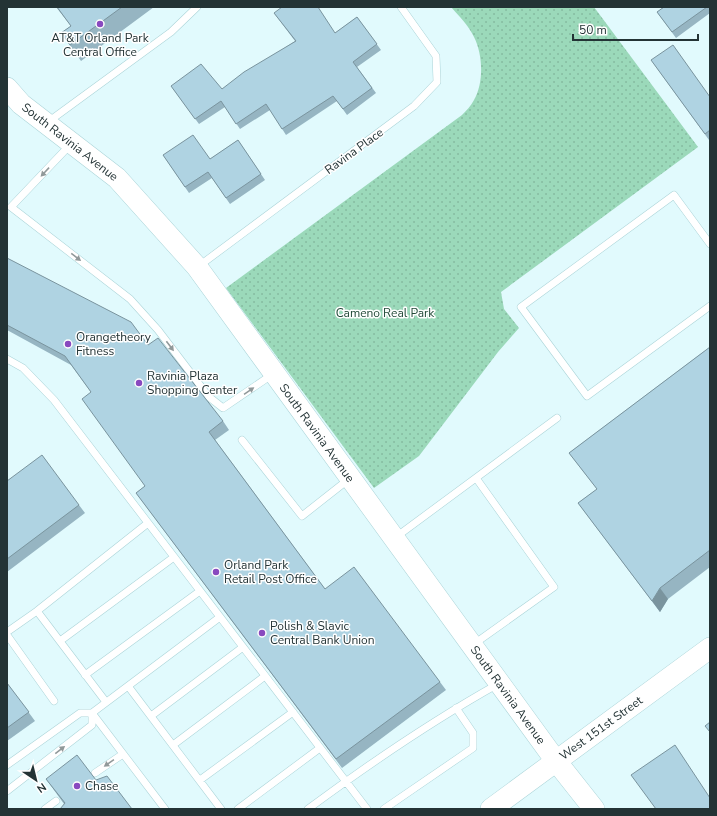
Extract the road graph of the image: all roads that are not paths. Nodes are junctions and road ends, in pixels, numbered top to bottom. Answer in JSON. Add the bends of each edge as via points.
{"nodes":[{"id":1,"x":198,"y":7,"type":"edge"},
{"id":2,"x":400,"y":7,"type":"edge"},
{"id":3,"x":7,"y":88,"type":"edge"},
{"id":4,"x":46,"y":124,"type":"junction"},
{"id":5,"x":72,"y":143,"type":"junction"},
{"id":6,"x":710,"y":244,"type":"edge"},
{"id":7,"x":197,"y":267,"type":"junction"},
{"id":8,"x":710,"y":306,"type":"edge"},
{"id":9,"x":7,"y":359,"type":"edge"},
{"id":10,"x":274,"y":373,"type":"junction"},
{"id":11,"x":557,"y":418,"type":"dead end"},
{"id":12,"x":242,"y":440,"type":"dead end"},
{"id":13,"x":350,"y":478,"type":"junction"},
{"id":14,"x":476,"y":478,"type":"junction"},
{"id":15,"x":148,"y":523,"type":"junction"},
{"id":16,"x":393,"y":538,"type":"junction"},
{"id":17,"x":174,"y":557,"type":"junction"},
{"id":18,"x":200,"y":591,"type":"junction"},
{"id":19,"x":37,"y":611,"type":"junction"},
{"id":20,"x":220,"y":617,"type":"junction"},
{"id":21,"x":7,"y":633,"type":"edge"},
{"id":22,"x":60,"y":642,"type":"junction"},
{"id":23,"x":472,"y":646,"type":"junction"},
{"id":24,"x":243,"y":647,"type":"junction"},
{"id":25,"x":710,"y":648,"type":"edge"},
{"id":26,"x":85,"y":675,"type":"junction"},
{"id":27,"x":265,"y":676,"type":"junction"},
{"id":28,"x":500,"y":684,"type":"junction"},
{"id":29,"x":128,"y":686,"type":"junction"},
{"id":30,"x":54,"y":701,"type":"dead end"},
{"id":31,"x":106,"y":702,"type":"junction"},
{"id":32,"x":456,"y":708,"type":"junction"},
{"id":33,"x":293,"y":712,"type":"junction"},
{"id":34,"x":92,"y":713,"type":"junction"},
{"id":35,"x":151,"y":716,"type":"junction"},
{"id":36,"x":173,"y":745,"type":"junction"},
{"id":37,"x":320,"y":748,"type":"junction"},
{"id":38,"x":123,"y":754,"type":"junction"},
{"id":39,"x":556,"y":761,"type":"junction"},
{"id":40,"x":7,"y":766,"type":"edge"},
{"id":41,"x":95,"y":773,"type":"dead end"},
{"id":42,"x":200,"y":780,"type":"junction"},
{"id":43,"x":345,"y":781,"type":"junction"},
{"id":44,"x":7,"y":791,"type":"edge"},
{"id":45,"x":56,"y":801,"type":"edge"},
{"id":46,"x":45,"y":809,"type":"edge"},
{"id":47,"x":165,"y":809,"type":"edge"},
{"id":48,"x":221,"y":809,"type":"edge"},
{"id":49,"x":238,"y":809,"type":"edge"},
{"id":50,"x":308,"y":809,"type":"edge"},
{"id":51,"x":367,"y":809,"type":"edge"},
{"id":52,"x":384,"y":809,"type":"edge"},
{"id":53,"x":491,"y":809,"type":"edge"},
{"id":54,"x":594,"y":809,"type":"edge"}],
"edges":[{"from":1,"to":4,"type":"lane","via":[[171,32]]},
{"from":2,"to":7,"type":"lane","name":"Ravina Place","via":[[436,56],[436,82],[414,106]]},
{"from":3,"to":4,"type":"street","name":"South Ravinia Avenue","via":[[21,104]]},
{"from":4,"to":5,"type":"street","name":"South Ravinia Avenue"},
{"from":5,"to":7,"type":"street","name":"South Ravinia Avenue","via":[[117,178]]},
{"from":5,"to":10,"type":"lane","one_way":true,"via":[[11,207],[130,299],[158,330],[209,397],[223,408]]},
{"from":6,"to":8,"type":"lane","via":[[674,195],[521,307],[587,396]]},
{"from":7,"to":10,"type":"street","name":"South Ravinia Avenue"},
{"from":9,"to":15,"type":"lane","via":[[23,368],[54,400]]},
{"from":10,"to":13,"type":"street","name":"South Ravinia Avenue"},
{"from":11,"to":14,"type":"lane"},
{"from":12,"to":13,"type":"lane","via":[[302,516]]},
{"from":13,"to":16,"type":"street","name":"South Ravinia Avenue"},
{"from":14,"to":16,"type":"lane"},
{"from":14,"to":23,"type":"lane","via":[[554,587]]},
{"from":15,"to":17,"type":"lane"},
{"from":15,"to":19,"type":"lane"},
{"from":16,"to":23,"type":"street","name":"South Ravinia Avenue"},
{"from":17,"to":18,"type":"lane"},
{"from":17,"to":22,"type":"lane"},
{"from":18,"to":20,"type":"lane"},
{"from":18,"to":26,"type":"lane"},
{"from":19,"to":21,"type":"lane"},
{"from":19,"to":22,"type":"lane"},
{"from":20,"to":24,"type":"lane"},
{"from":20,"to":29,"type":"lane"},
{"from":21,"to":30,"type":"lane"},
{"from":22,"to":26,"type":"lane"},
{"from":23,"to":28,"type":"street","name":"South Ravinia Avenue"},
{"from":24,"to":27,"type":"lane"},
{"from":24,"to":35,"type":"lane"},
{"from":25,"to":39,"type":"street","name":"West 151st Street"},
{"from":26,"to":31,"type":"lane"},
{"from":27,"to":33,"type":"lane"},
{"from":27,"to":36,"type":"lane"},
{"from":28,"to":32,"type":"lane"},
{"from":28,"to":39,"type":"street","name":"South Ravinia Avenue"},
{"from":29,"to":31,"type":"lane"},
{"from":29,"to":35,"type":"lane"},
{"from":31,"to":34,"type":"lane"},
{"from":32,"to":43,"type":"lane"},
{"from":32,"to":52,"type":"lane","via":[[473,733],[473,748]]},
{"from":33,"to":37,"type":"lane"},
{"from":33,"to":42,"type":"lane"},
{"from":34,"to":38,"type":"lane"},
{"from":34,"to":40,"type":"lane","via":[[80,713]]},
{"from":44,"to":34,"type":"lane","one_way":true,"via":[[92,725]]},
{"from":35,"to":36,"type":"lane"},
{"from":36,"to":42,"type":"lane"},
{"from":37,"to":43,"type":"lane"},
{"from":37,"to":49,"type":"lane"},
{"from":38,"to":41,"type":"lane","one_way":true},
{"from":38,"to":47,"type":"lane"},
{"from":39,"to":53,"type":"street","name":"West 151st Street"},
{"from":39,"to":54,"type":"street","name":"South Ravinia Avenue"},
{"from":42,"to":48,"type":"lane"},
{"from":43,"to":50,"type":"lane"},
{"from":43,"to":51,"type":"lane"},
{"from":45,"to":46,"type":"lane"}]}
